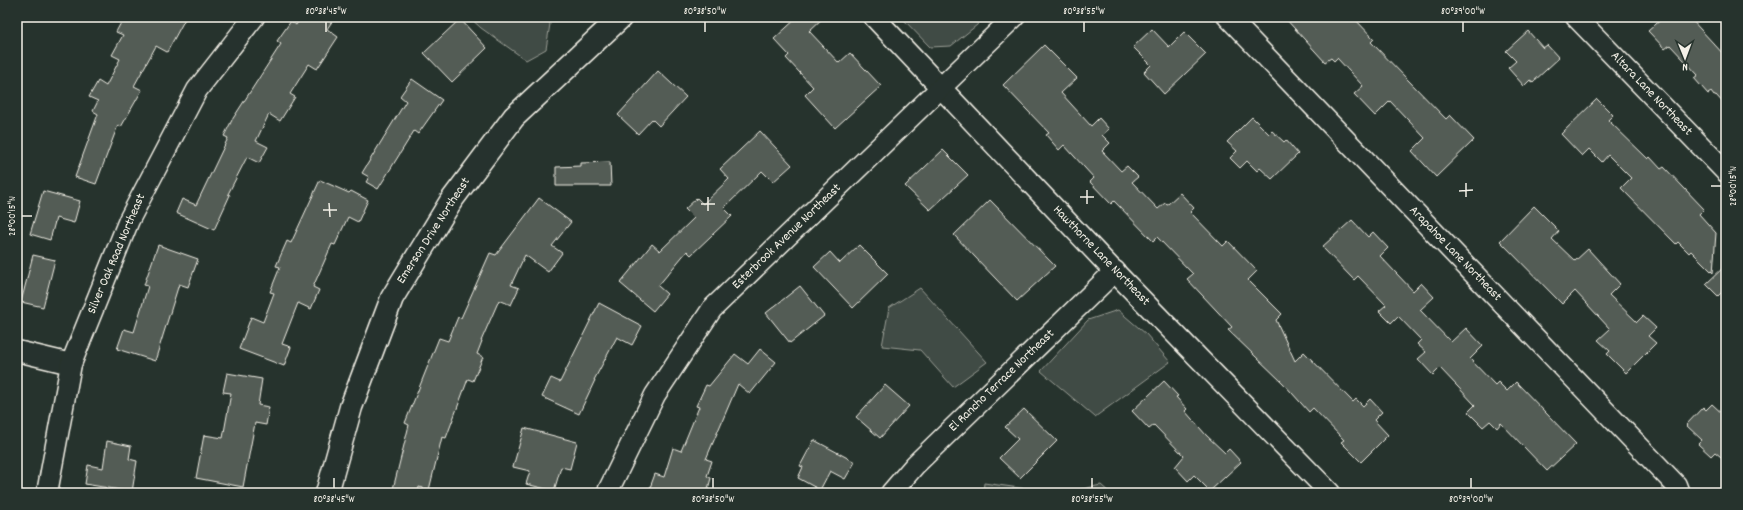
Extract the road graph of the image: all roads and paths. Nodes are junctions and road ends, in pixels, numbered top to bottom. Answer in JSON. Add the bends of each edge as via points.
{"nodes":[{"id":1,"x":254,"y":17,"type":"edge"},
{"id":2,"x":621,"y":17,"type":"edge"},
{"id":3,"x":874,"y":17,"type":"edge"},
{"id":4,"x":1014,"y":17,"type":"edge"},
{"id":5,"x":1228,"y":17,"type":"edge"},
{"id":6,"x":1576,"y":17,"type":"edge"},
{"id":7,"x":942,"y":88,"type":"junction"},
{"id":8,"x":1726,"y":172,"type":"edge"},
{"id":9,"x":1115,"y":271,"type":"junction"},
{"id":10,"x":17,"y":351,"type":"edge"},
{"id":11,"x":70,"y":364,"type":"junction"},
{"id":12,"x":47,"y":493,"type":"edge"},
{"id":13,"x":327,"y":493,"type":"edge"},
{"id":14,"x":607,"y":493,"type":"edge"},
{"id":15,"x":891,"y":493,"type":"edge"},
{"id":16,"x":1330,"y":493,"type":"edge"},
{"id":17,"x":1678,"y":493,"type":"edge"}],
"edges":[{"from":1,"to":11,"type":"street","name":"Silver Oak Road Northeast","via":[[197,90],[129,220]]},
{"from":2,"to":13,"type":"street","name":"Emerson Drive Northeast","via":[[514,117],[435,226],[392,298],[351,407]]},
{"from":3,"to":7,"type":"street","name":"Hawthorne Lane Northeast"},
{"from":4,"to":7,"type":"street","name":"Esterbrook Avenue Northeast"},
{"from":5,"to":17,"type":"street","name":"Arapahoe Lane Northeast","via":[[1676,485]]},
{"from":6,"to":8,"type":"street","name":"Altara Lane Northeast"},
{"from":7,"to":9,"type":"street","name":"Hawthorne Lane Northeast"},
{"from":7,"to":14,"type":"street","name":"Esterbrook Avenue Northeast","via":[[712,309],[655,395]]},
{"from":9,"to":15,"type":"street","name":"El Rancho Terrace Northeast","via":[[915,465]]},
{"from":9,"to":16,"type":"street","name":"Hawthorne Lane Northeast"},
{"from":10,"to":11,"type":"street"},
{"from":11,"to":12,"type":"street","name":"Silver Oak Road Northeast"}]}
